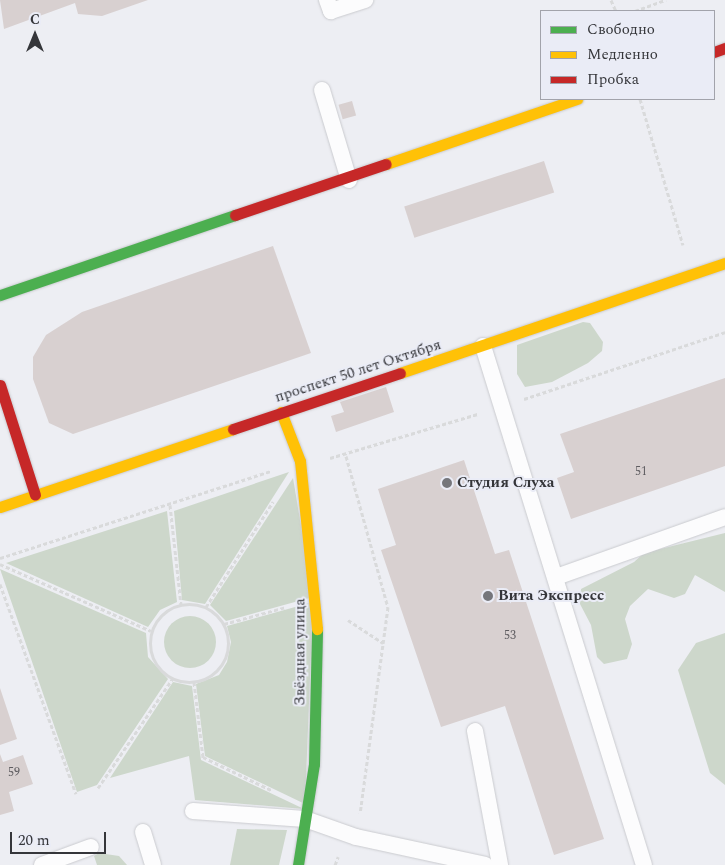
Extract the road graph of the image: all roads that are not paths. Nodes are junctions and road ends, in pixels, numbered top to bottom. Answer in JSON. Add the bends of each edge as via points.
{"nodes":[{"id":1,"x":326,"y":0,"type":"edge"},
{"id":2,"x":365,"y":0,"type":"edge"},
{"id":3,"x":322,"y":90,"type":"dead end"},
{"id":4,"x":574,"y":100,"type":"edge"},
{"id":5,"x":349,"y":180,"type":"junction"},
{"id":6,"x":725,"y":263,"type":"edge"},
{"id":7,"x":0,"y":295,"type":"edge"},
{"id":8,"x":482,"y":346,"type":"junction"},
{"id":9,"x":0,"y":385,"type":"edge"},
{"id":10,"x":281,"y":412,"type":"junction"},
{"id":11,"x":35,"y":495,"type":"junction"},
{"id":12,"x":0,"y":507,"type":"edge"},
{"id":13,"x":725,"y":517,"type":"edge"},
{"id":14,"x":556,"y":577,"type":"junction"},
{"id":15,"x":475,"y":731,"type":"dead end"},
{"id":16,"x":193,"y":811,"type":"dead end"},
{"id":17,"x":306,"y":813,"type":"junction"},
{"id":18,"x":143,"y":832,"type":"dead end"},
{"id":19,"x":91,"y":847,"type":"dead end"},
{"id":20,"x":42,"y":865,"type":"edge"},
{"id":21,"x":153,"y":865,"type":"edge"},
{"id":22,"x":298,"y":865,"type":"edge"},
{"id":23,"x":485,"y":865,"type":"edge"},
{"id":24,"x":500,"y":865,"type":"edge"},
{"id":25,"x":644,"y":865,"type":"edge"}],
"edges":[{"from":1,"to":2,"type":"lane","via":[[331,12]]},
{"from":3,"to":5,"type":"lane"},
{"from":4,"to":5,"type":"street"},
{"from":5,"to":7,"type":"street"},
{"from":6,"to":8,"type":"street","name":"проспект 50 лет Октября"},
{"from":8,"to":10,"type":"street","name":"проспект 50 лет Октября"},
{"from":8,"to":14,"type":"lane"},
{"from":9,"to":11,"type":"street"},
{"from":10,"to":11,"type":"street","name":"проспект 50 лет Октября"},
{"from":10,"to":17,"type":"street","name":"Звёздная улица","via":[[300,461],[317,608],[314,764]]},
{"from":11,"to":12,"type":"street","name":"проспект 50 лет Октября"},
{"from":13,"to":14,"type":"lane"},
{"from":14,"to":25,"type":"lane"},
{"from":15,"to":24,"type":"lane"},
{"from":16,"to":17,"type":"lane"},
{"from":17,"to":22,"type":"street","name":"Звёздная улица"},
{"from":17,"to":23,"type":"lane","via":[[356,838]]},
{"from":18,"to":21,"type":"lane"},
{"from":19,"to":20,"type":"lane"}]}
